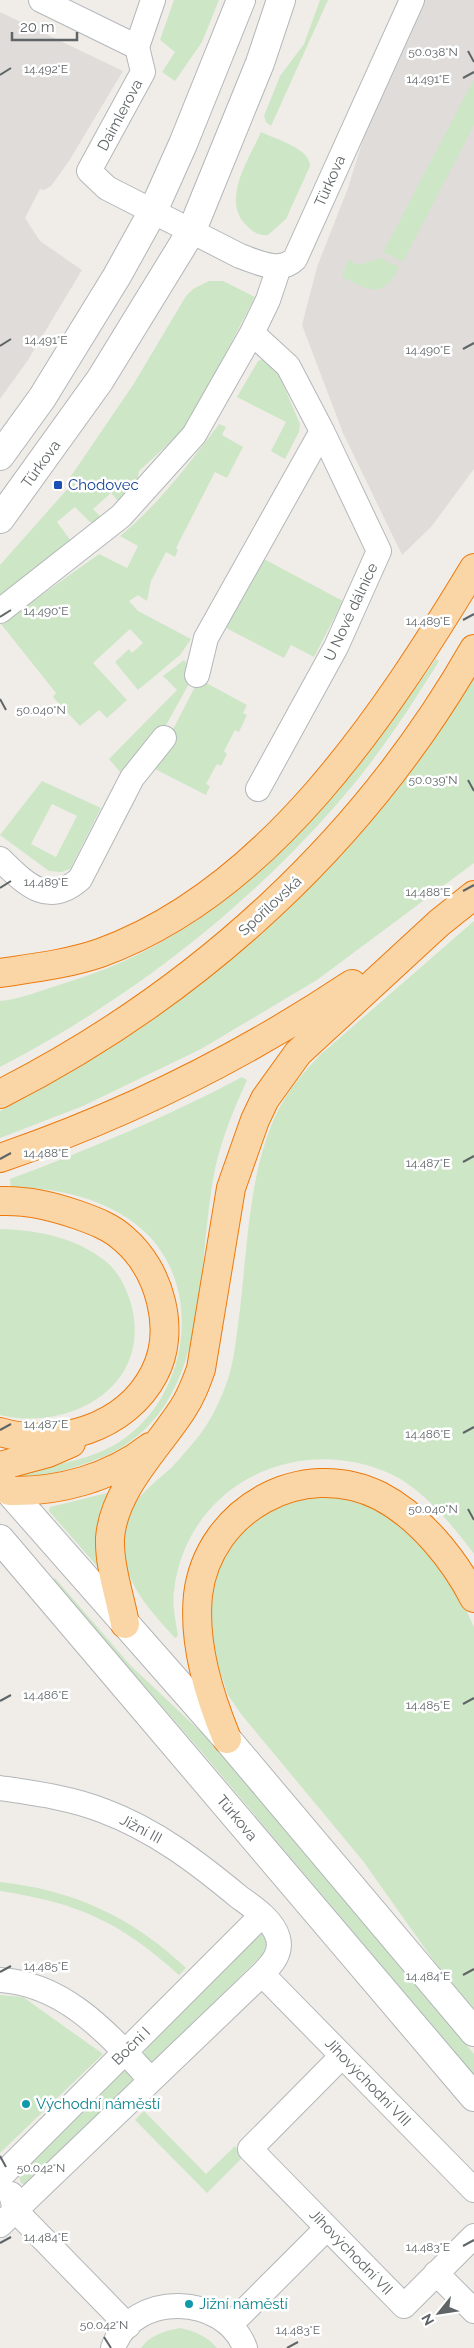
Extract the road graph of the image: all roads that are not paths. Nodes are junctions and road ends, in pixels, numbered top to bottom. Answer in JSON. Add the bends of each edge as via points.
{"nodes":[{"id":1,"x":41,"y":0,"type":"edge"},
{"id":2,"x":153,"y":0,"type":"edge"},
{"id":3,"x":241,"y":0,"type":"edge"},
{"id":4,"x":281,"y":0,"type":"edge"},
{"id":5,"x":412,"y":0,"type":"edge"},
{"id":6,"x":137,"y":47,"type":"junction"},
{"id":7,"x":153,"y":211,"type":"junction"},
{"id":8,"x":192,"y":230,"type":"junction"},
{"id":9,"x":279,"y":267,"type":"junction"},
{"id":10,"x":252,"y":333,"type":"junction"},
{"id":11,"x":322,"y":431,"type":"junction"},
{"id":12,"x":0,"y":456,"type":"edge"},
{"id":13,"x":0,"y":519,"type":"edge"},
{"id":14,"x":474,"y":568,"type":"edge"},
{"id":15,"x":0,"y":611,"type":"edge"},
{"id":16,"x":474,"y":649,"type":"edge"},
{"id":17,"x":197,"y":675,"type":"dead end"},
{"id":18,"x":164,"y":738,"type":"dead end"},
{"id":19,"x":258,"y":789,"type":"dead end"},
{"id":20,"x":0,"y":859,"type":"edge"},
{"id":21,"x":474,"y":895,"type":"edge"},
{"id":22,"x":439,"y":923,"type":"junction"},
{"id":23,"x":0,"y":973,"type":"edge"},
{"id":24,"x":0,"y":1094,"type":"edge"},
{"id":25,"x":0,"y":1158,"type":"edge"},
{"id":26,"x":0,"y":1201,"type":"edge"},
{"id":27,"x":104,"y":1423,"type":"junction"},
{"id":28,"x":169,"y":1429,"type":"junction"},
{"id":29,"x":0,"y":1432,"type":"edge"},
{"id":30,"x":0,"y":1466,"type":"edge"},
{"id":31,"x":3,"y":1487,"type":"edge"},
{"id":32,"x":0,"y":1539,"type":"edge"},
{"id":33,"x":474,"y":1598,"type":"edge"},
{"id":34,"x":125,"y":1624,"type":"junction"},
{"id":35,"x":227,"y":1739,"type":"junction"},
{"id":36,"x":0,"y":1788,"type":"edge"},
{"id":37,"x":262,"y":1915,"type":"junction"},
{"id":38,"x":262,"y":1974,"type":"junction"},
{"id":39,"x":0,"y":1980,"type":"edge"},
{"id":40,"x":474,"y":2032,"type":"edge"},
{"id":41,"x":124,"y":2052,"type":"junction"},
{"id":42,"x":342,"y":2056,"type":"junction"},
{"id":43,"x":151,"y":2080,"type":"junction"},
{"id":44,"x":474,"y":2097,"type":"edge"},
{"id":45,"x":2,"y":2172,"type":"edge"},
{"id":46,"x":474,"y":2190,"type":"edge"},
{"id":47,"x":5,"y":2214,"type":"edge"},
{"id":48,"x":327,"y":2228,"type":"junction"},
{"id":49,"x":474,"y":2236,"type":"edge"},
{"id":50,"x":436,"y":2273,"type":"junction"},
{"id":51,"x":474,"y":2311,"type":"edge"},
{"id":52,"x":120,"y":2319,"type":"junction"},
{"id":53,"x":230,"y":2325,"type":"junction"},
{"id":54,"x":113,"y":2348,"type":"edge"},
{"id":55,"x":245,"y":2348,"type":"edge"}],
"edges":[{"from":1,"to":6,"type":"street"},
{"from":2,"to":6,"type":"street"},
{"from":3,"to":7,"type":"main road"},
{"from":4,"to":8,"type":"main road","name":"Türkova","via":[[260,63]]},
{"from":5,"to":9,"type":"street","name":"Türkova","via":[[296,259]]},
{"from":6,"to":7,"type":"street","name":"Daimlerova","via":[[142,72],[89,171],[108,188]]},
{"from":7,"to":8,"type":"street"},
{"from":7,"to":12,"type":"main road","via":[[42,398]]},
{"from":8,"to":9,"type":"street","via":[[240,256]]},
{"from":8,"to":13,"type":"main road","name":"Türkova","via":[[100,380]]},
{"from":9,"to":10,"type":"street"},
{"from":10,"to":11,"type":"street","name":"U Nové dálnice","via":[[288,366]]},
{"from":10,"to":15,"type":"street","via":[[194,435],[128,509]]},
{"from":11,"to":17,"type":"street","via":[[206,638]]},
{"from":11,"to":19,"type":"street","name":"U Nové dálnice","via":[[379,551],[336,647]]},
{"from":14,"to":23,"type":"highway","via":[[416,659],[360,738],[304,806],[241,868],[201,899],[128,942],[98,954]]},
{"from":16,"to":24,"type":"highway","name":"Spořilovská","via":[[423,730],[380,789],[323,856],[281,897],[214,956],[144,1009],[86,1047]]},
{"from":18,"to":20,"type":"street","via":[[132,778],[80,879],[64,890],[44,891],[26,883]]},
{"from":21,"to":22,"type":"highway"},
{"from":22,"to":25,"type":"highway","via":[[325,1002],[224,1060],[128,1107]]},
{"from":22,"to":28,"type":"highway","via":[[298,1053],[265,1099],[231,1188],[201,1369],[192,1394]]},
{"from":26,"to":27,"type":"highway","via":[[56,1207],[96,1221],[137,1252],[155,1284],[165,1334],[159,1362],[154,1375],[132,1402]]},
{"from":27,"to":29,"type":"highway","via":[[61,1436],[21,1436]]},
{"from":27,"to":30,"type":"highway","via":[[48,1453]]},
{"from":28,"to":31,"type":"highway","via":[[141,1455],[114,1470],[62,1487],[30,1492]]},
{"from":28,"to":34,"type":"highway","via":[[123,1494],[112,1523],[111,1555]]},
{"from":31,"to":34,"type":"main road"},
{"from":32,"to":44,"type":"main road","name":"Türkova"},
{"from":33,"to":35,"type":"highway","via":[[448,1557],[431,1538],[381,1497],[353,1486],[316,1483],[298,1485],[265,1497],[236,1518],[219,1538],[206,1562],[198,1597],[202,1658],[216,1713]]},
{"from":34,"to":35,"type":"main road"},
{"from":35,"to":40,"type":"main road"},
{"from":36,"to":37,"type":"street","name":"Jižní III","via":[[103,1810],[140,1827],[204,1868]]},
{"from":37,"to":38,"type":"street","name":"Jižní III","via":[[278,1938],[279,1950]]},
{"from":37,"to":41,"type":"street","name":"Boční I"},
{"from":38,"to":42,"type":"street","name":"Jihovýchodní VIII"},
{"from":38,"to":43,"type":"street"},
{"from":39,"to":41,"type":"street","via":[[38,1989],[74,2006]]},
{"from":41,"to":43,"type":"street"},
{"from":41,"to":45,"type":"street","name":"Boční I"},
{"from":42,"to":46,"type":"street","name":"Jihovýchodní VIII"},
{"from":42,"to":48,"type":"street","name":"Jihovýchodní VII","via":[[250,2149]]},
{"from":43,"to":47,"type":"street"},
{"from":45,"to":47,"type":"street"},
{"from":47,"to":52,"type":"street"},
{"from":48,"to":50,"type":"street","name":"Jihovýchodní VII","via":[[404,2306]]},
{"from":48,"to":53,"type":"street"},
{"from":49,"to":50,"type":"street"},
{"from":50,"to":51,"type":"street"},
{"from":52,"to":53,"type":"street","via":[[168,2306],[190,2306],[212,2312]]},
{"from":52,"to":54,"type":"street"},
{"from":53,"to":55,"type":"street"}]}
